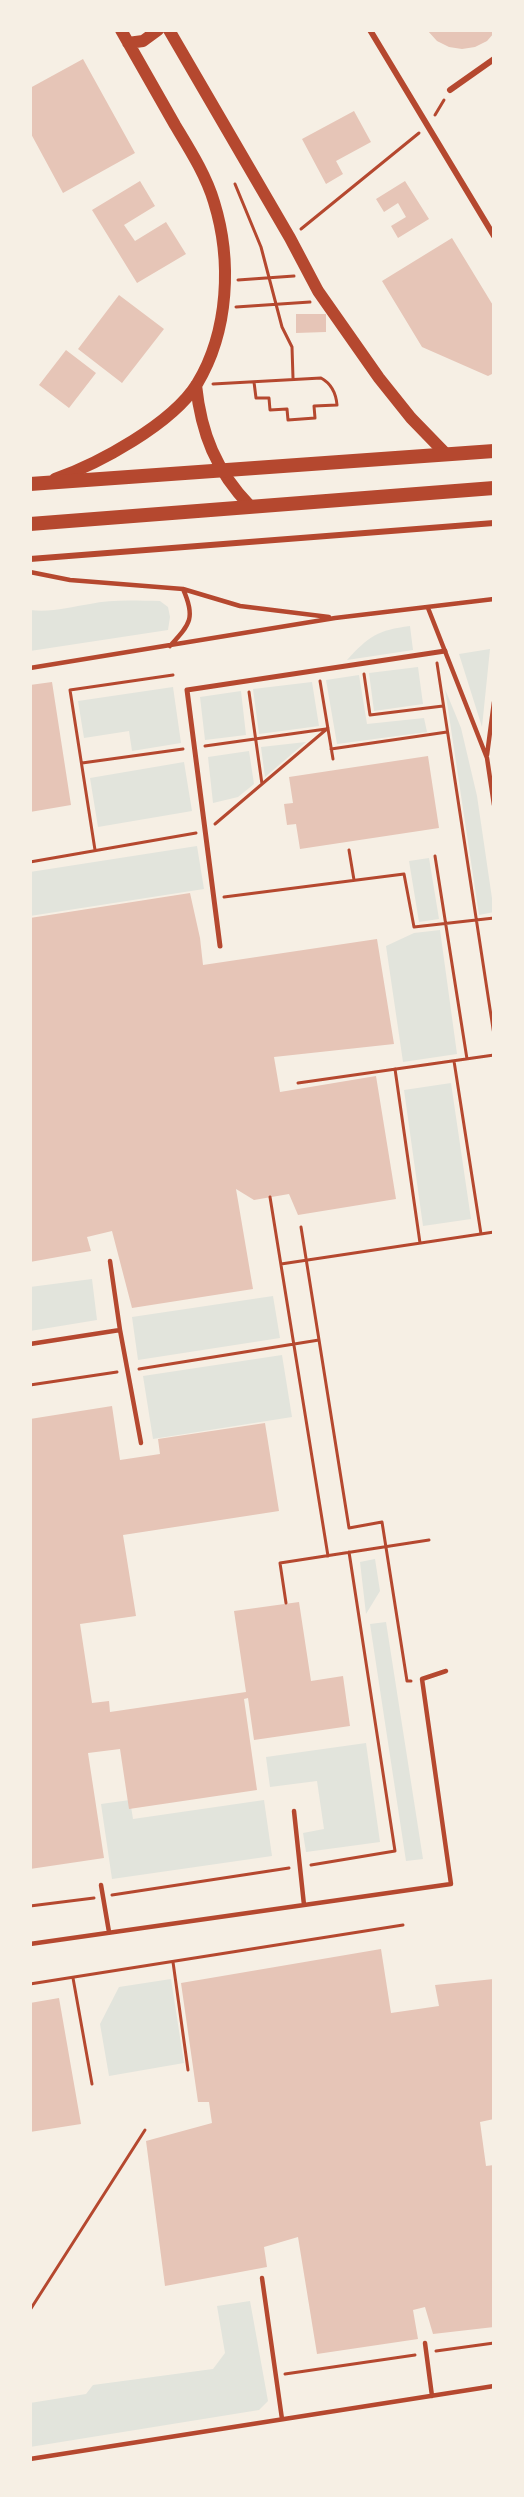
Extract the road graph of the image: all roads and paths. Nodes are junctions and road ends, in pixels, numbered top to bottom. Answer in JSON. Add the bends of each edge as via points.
{"nodes":[{"id":1,"x":121,"y":30,"type":"edge"},
{"id":2,"x":158,"y":30,"type":"edge"},
{"id":3,"x":169,"y":30,"type":"edge"},
{"id":4,"x":370,"y":30,"type":"edge"},
{"id":5,"x":128,"y":43,"type":"junction"},
{"id":6,"x":494,"y":60,"type":"edge"},
{"id":7,"x":450,"y":90,"type":"joint"},
{"id":8,"x":429,"y":126,"type":"junction"},
{"id":9,"x":235,"y":184,"type":"dead end"},
{"id":10,"x":494,"y":236,"type":"edge"},
{"id":11,"x":290,"y":238,"type":"junction"},
{"id":12,"x":309,"y":276,"type":"junction"},
{"id":13,"x":269,"y":277,"type":"junction"},
{"id":14,"x":224,"y":281,"type":"junction"},
{"id":15,"x":326,"y":301,"type":"junction"},
{"id":16,"x":277,"y":305,"type":"junction"},
{"id":17,"x":222,"y":308,"type":"junction"},
{"id":18,"x":293,"y":378,"type":"junction"},
{"id":19,"x":254,"y":382,"type":"junction"},
{"id":20,"x":196,"y":385,"type":"junction"},
{"id":21,"x":494,"y":451,"type":"edge"},
{"id":22,"x":445,"y":453,"type":"junction"},
{"id":23,"x":220,"y":470,"type":"junction"},
{"id":24,"x":44,"y":482,"type":"junction"},
{"id":25,"x":30,"y":484,"type":"edge"},
{"id":26,"x":494,"y":488,"type":"edge"},
{"id":27,"x":249,"y":507,"type":"junction"},
{"id":28,"x":494,"y":523,"type":"edge"},
{"id":29,"x":30,"y":524,"type":"edge"},
{"id":30,"x":30,"y":559,"type":"edge"},
{"id":31,"x":30,"y":572,"type":"edge"},
{"id":32,"x":183,"y":589,"type":"junction"},
{"id":33,"x":494,"y":599,"type":"edge"},
{"id":34,"x":428,"y":608,"type":"junction"},
{"id":35,"x":335,"y":618,"type":"junction"},
{"id":36,"x":170,"y":646,"type":"junction"},
{"id":37,"x":445,"y":651,"type":"junction"},
{"id":38,"x":435,"y":653,"type":"junction"},
{"id":39,"x":362,"y":664,"type":"junction"},
{"id":40,"x":30,"y":668,"type":"edge"},
{"id":41,"x":319,"y":670,"type":"junction"},
{"id":42,"x":172,"y":675,"type":"dead end"},
{"id":43,"x":248,"y":681,"type":"junction"},
{"id":44,"x":494,"y":702,"type":"edge"},
{"id":45,"x":443,"y":706,"type":"junction"},
{"id":46,"x":328,"y":728,"type":"junction"},
{"id":47,"x":447,"y":732,"type":"junction"},
{"id":48,"x":331,"y":749,"type":"junction"},
{"id":49,"x":487,"y":758,"type":"junction"},
{"id":50,"x":333,"y":759,"type":"dead end"},
{"id":51,"x":262,"y":784,"type":"junction"},
{"id":52,"x":492,"y":785,"type":"edge"},
{"id":53,"x":494,"y":805,"type":"edge"},
{"id":54,"x":205,"y":832,"type":"junction"},
{"id":55,"x":95,"y":850,"type":"junction"},
{"id":56,"x":349,"y":850,"type":"dead end"},
{"id":57,"x":435,"y":856,"type":"dead end"},
{"id":58,"x":30,"y":862,"type":"edge"},
{"id":59,"x":354,"y":881,"type":"junction"},
{"id":60,"x":214,"y":898,"type":"junction"},
{"id":61,"x":494,"y":918,"type":"edge"},
{"id":62,"x":476,"y":920,"type":"junction"},
{"id":63,"x":446,"y":923,"type":"junction"},
{"id":64,"x":220,"y":946,"type":"dead end"},
{"id":65,"x":494,"y":1035,"type":"edge"},
{"id":66,"x":494,"y":1055,"type":"edge"},
{"id":67,"x":467,"y":1059,"type":"junction"},
{"id":68,"x":454,"y":1061,"type":"junction"},
{"id":69,"x":395,"y":1069,"type":"junction"},
{"id":70,"x":298,"y":1083,"type":"dead end"},
{"id":71,"x":270,"y":1197,"type":"dead end"},
{"id":72,"x":301,"y":1227,"type":"dead end"},
{"id":73,"x":494,"y":1232,"type":"edge"},
{"id":74,"x":481,"y":1234,"type":"junction"},
{"id":75,"x":420,"y":1243,"type":"junction"},
{"id":76,"x":306,"y":1260,"type":"junction"},
{"id":77,"x":110,"y":1261,"type":"dead end"},
{"id":78,"x":281,"y":1264,"type":"junction"},
{"id":79,"x":120,"y":1330,"type":"junction"},
{"id":80,"x":319,"y":1340,"type":"junction"},
{"id":81,"x":30,"y":1344,"type":"edge"},
{"id":82,"x":294,"y":1344,"type":"junction"},
{"id":83,"x":128,"y":1370,"type":"junction"},
{"id":84,"x":30,"y":1385,"type":"edge"},
{"id":85,"x":141,"y":1443,"type":"dead end"},
{"id":86,"x":429,"y":1540,"type":"dead end"},
{"id":87,"x":386,"y":1547,"type":"junction"},
{"id":88,"x":349,"y":1552,"type":"junction"},
{"id":89,"x":328,"y":1556,"type":"junction"},
{"id":90,"x":286,"y":1603,"type":"dead end"},
{"id":91,"x":446,"y":1671,"type":"dead end"},
{"id":92,"x":422,"y":1679,"type":"junction"},
{"id":93,"x":294,"y":1811,"type":"dead end"},
{"id":94,"x":300,"y":1867,"type":"junction"},
{"id":95,"x":101,"y":1885,"type":"dead end"},
{"id":96,"x":103,"y":1896,"type":"junction"},
{"id":97,"x":304,"y":1905,"type":"junction"},
{"id":98,"x":30,"y":1906,"type":"edge"},
{"id":99,"x":403,"y":1925,"type":"dead end"},
{"id":100,"x":110,"y":1932,"type":"junction"},
{"id":101,"x":30,"y":1944,"type":"edge"},
{"id":102,"x":172,"y":1962,"type":"junction"},
{"id":103,"x":73,"y":1977,"type":"junction"},
{"id":104,"x":30,"y":1984,"type":"edge"},
{"id":105,"x":188,"y":2070,"type":"dead end"},
{"id":106,"x":93,"y":2085,"type":"dead end"},
{"id":107,"x":145,"y":2130,"type":"dead end"},
{"id":108,"x":262,"y":2278,"type":"dead end"},
{"id":109,"x":30,"y":2310,"type":"edge"},
{"id":110,"x":425,"y":2343,"type":"dead end"},
{"id":111,"x":494,"y":2343,"type":"edge"},
{"id":112,"x":426,"y":2353,"type":"junction"},
{"id":113,"x":276,"y":2375,"type":"junction"},
{"id":114,"x":494,"y":2386,"type":"edge"},
{"id":115,"x":432,"y":2396,"type":"junction"},
{"id":116,"x":282,"y":2419,"type":"junction"},
{"id":117,"x":30,"y":2458,"type":"edge"}],
"edges":[{"from":1,"to":5,"type":"main road"},
{"from":2,"to":5,"type":"main road","via":[[143,41]]},
{"from":3,"to":11,"type":"main road"},
{"from":4,"to":8,"type":"street"},
{"from":5,"to":14,"type":"main road","via":[[202,172],[214,201],[222,232]]},
{"from":6,"to":7,"type":"street"},
{"from":7,"to":8,"type":"path"},
{"from":8,"to":10,"type":"street"},
{"from":8,"to":11,"type":"path"},
{"from":9,"to":13,"type":"path"},
{"from":11,"to":12,"type":"main road"},
{"from":12,"to":13,"type":"path"},
{"from":12,"to":15,"type":"main road"},
{"from":13,"to":14,"type":"path"},
{"from":13,"to":16,"type":"path"},
{"from":14,"to":17,"type":"main road"},
{"from":15,"to":16,"type":"path"},
{"from":15,"to":22,"type":"main road","via":[[379,378]]},
{"from":16,"to":17,"type":"path"},
{"from":16,"to":18,"type":"path","via":[[292,347]]},
{"from":17,"to":20,"type":"main road","via":[[210,356]]},
{"from":18,"to":19,"type":"path"},
{"from":18,"to":19,"type":"path","via":[[327,381],[337,405],[314,406],[315,418],[288,420],[287,410],[270,410],[269,398],[256,398]]},
{"from":19,"to":20,"type":"path"},
{"from":20,"to":23,"type":"main road","via":[[203,429]]},
{"from":20,"to":24,"type":"main road","via":[[159,421],[116,452]]},
{"from":21,"to":22,"type":"main road"},
{"from":22,"to":23,"type":"main road"},
{"from":23,"to":24,"type":"main road"},
{"from":23,"to":27,"type":"main road"},
{"from":24,"to":25,"type":"main road"},
{"from":26,"to":27,"type":"main road"},
{"from":27,"to":29,"type":"main road"},
{"from":28,"to":30,"type":"street"},
{"from":31,"to":32,"type":"lane","via":[[70,580]]},
{"from":32,"to":35,"type":"lane","via":[[240,606]]},
{"from":32,"to":36,"type":"lane","via":[[190,606],[189,625]]},
{"from":33,"to":34,"type":"lane"},
{"from":34,"to":35,"type":"lane"},
{"from":34,"to":37,"type":"lane"},
{"from":35,"to":36,"type":"lane"},
{"from":36,"to":40,"type":"lane"},
{"from":37,"to":38,"type":"street"},
{"from":37,"to":49,"type":"lane"},
{"from":38,"to":39,"type":"street"},
{"from":38,"to":45,"type":"path"},
{"from":39,"to":41,"type":"street"},
{"from":39,"to":45,"type":"path","via":[[370,715]]},
{"from":41,"to":43,"type":"street"},
{"from":41,"to":46,"type":"path"},
{"from":42,"to":55,"type":"path","via":[[70,690]]},
{"from":43,"to":51,"type":"path"},
{"from":43,"to":54,"type":"street","via":[[187,690]]},
{"from":44,"to":49,"type":"lane"},
{"from":45,"to":47,"type":"path"},
{"from":46,"to":48,"type":"path"},
{"from":46,"to":51,"type":"path"},
{"from":47,"to":48,"type":"path"},
{"from":47,"to":62,"type":"path"},
{"from":48,"to":50,"type":"path"},
{"from":49,"to":52,"type":"lane"},
{"from":51,"to":54,"type":"path"},
{"from":52,"to":53,"type":"lane"},
{"from":54,"to":55,"type":"path"},
{"from":54,"to":60,"type":"street"},
{"from":55,"to":58,"type":"path"},
{"from":56,"to":59,"type":"path"},
{"from":57,"to":63,"type":"path"},
{"from":59,"to":60,"type":"path"},
{"from":59,"to":63,"type":"path","via":[[404,874],[414,927]]},
{"from":60,"to":64,"type":"street"},
{"from":61,"to":62,"type":"path"},
{"from":62,"to":63,"type":"path"},
{"from":62,"to":65,"type":"path"},
{"from":63,"to":67,"type":"path"},
{"from":66,"to":67,"type":"path"},
{"from":67,"to":68,"type":"path"},
{"from":68,"to":69,"type":"path"},
{"from":68,"to":74,"type":"path"},
{"from":69,"to":70,"type":"path"},
{"from":69,"to":75,"type":"path"},
{"from":71,"to":78,"type":"path"},
{"from":72,"to":76,"type":"path"},
{"from":73,"to":74,"type":"path"},
{"from":74,"to":75,"type":"path"},
{"from":75,"to":76,"type":"path"},
{"from":76,"to":78,"type":"path"},
{"from":76,"to":80,"type":"path"},
{"from":77,"to":79,"type":"lane"},
{"from":78,"to":82,"type":"path"},
{"from":79,"to":81,"type":"lane"},
{"from":79,"to":83,"type":"lane"},
{"from":80,"to":82,"type":"path"},
{"from":80,"to":87,"type":"path","via":[[349,1528],[382,1522]]},
{"from":82,"to":83,"type":"path"},
{"from":82,"to":89,"type":"path"},
{"from":83,"to":84,"type":"path"},
{"from":83,"to":85,"type":"lane"},
{"from":86,"to":87,"type":"path"},
{"from":87,"to":88,"type":"path"},
{"from":87,"to":92,"type":"path","via":[[407,1681]]},
{"from":88,"to":89,"type":"path"},
{"from":88,"to":94,"type":"path","via":[[394,1851]]},
{"from":89,"to":90,"type":"path","via":[[280,1563]]},
{"from":91,"to":92,"type":"lane"},
{"from":92,"to":97,"type":"lane","via":[[452,1884]]},
{"from":93,"to":94,"type":"lane"},
{"from":94,"to":96,"type":"path"},
{"from":94,"to":97,"type":"lane"},
{"from":95,"to":96,"type":"lane"},
{"from":96,"to":98,"type":"path"},
{"from":96,"to":100,"type":"lane"},
{"from":97,"to":100,"type":"lane"},
{"from":99,"to":102,"type":"path"},
{"from":100,"to":101,"type":"lane"},
{"from":102,"to":103,"type":"path"},
{"from":102,"to":105,"type":"path"},
{"from":103,"to":104,"type":"path"},
{"from":103,"to":106,"type":"path"},
{"from":107,"to":109,"type":"path"},
{"from":108,"to":113,"type":"lane"},
{"from":110,"to":112,"type":"lane"},
{"from":111,"to":112,"type":"path"},
{"from":112,"to":113,"type":"path"},
{"from":112,"to":115,"type":"lane"},
{"from":113,"to":116,"type":"lane"},
{"from":114,"to":115,"type":"lane"},
{"from":115,"to":116,"type":"lane"},
{"from":116,"to":117,"type":"lane"}]}
